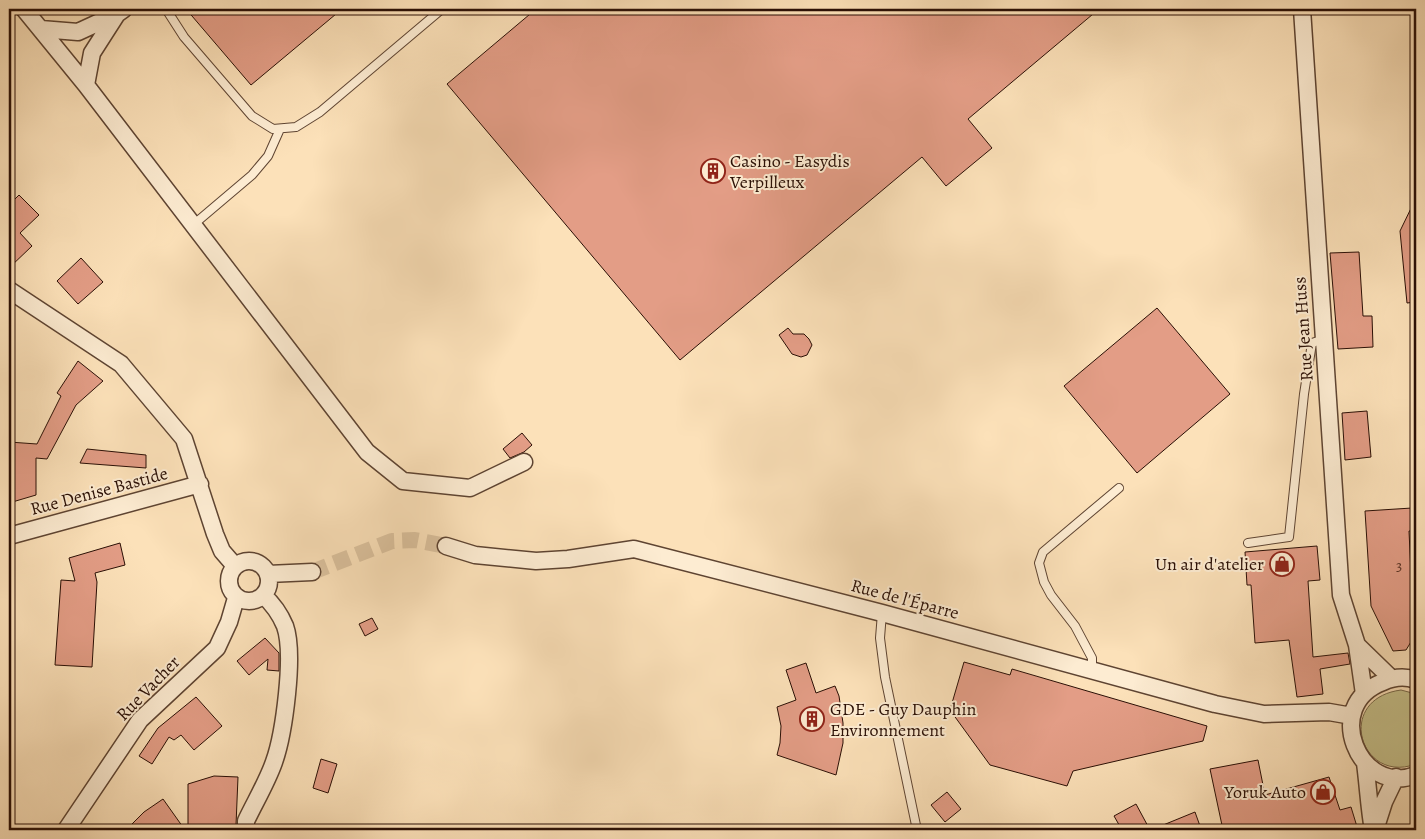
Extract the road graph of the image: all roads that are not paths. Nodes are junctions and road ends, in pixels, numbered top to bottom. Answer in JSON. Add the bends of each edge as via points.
{"nodes":[{"id":1,"x":24,"y":9,"type":"edge"},
{"id":2,"x":166,"y":9,"type":"edge"},
{"id":3,"x":442,"y":9,"type":"edge"},
{"id":4,"x":1302,"y":9,"type":"edge"},
{"id":5,"x":121,"y":12,"type":"edge"},
{"id":6,"x":41,"y":29,"type":"junction"},
{"id":7,"x":86,"y":85,"type":"junction"},
{"id":8,"x":280,"y":129,"type":"junction"},
{"id":9,"x":193,"y":225,"type":"junction"},
{"id":10,"x":9,"y":290,"type":"edge"},
{"id":11,"x":1324,"y":338,"type":"junction"},
{"id":12,"x":524,"y":462,"type":"dead end"},
{"id":13,"x":200,"y":484,"type":"junction"},
{"id":14,"x":1119,"y":488,"type":"dead end"},
{"id":15,"x":9,"y":536,"type":"edge"},
{"id":16,"x":1248,"y":543,"type":"dead end"},
{"id":17,"x":446,"y":546,"type":"tunnel mouth"},
{"id":18,"x":235,"y":566,"type":"junction"},
{"id":19,"x":312,"y":572,"type":"tunnel mouth"},
{"id":20,"x":268,"y":574,"type":"junction"},
{"id":21,"x":263,"y":595,"type":"junction"},
{"id":22,"x":236,"y":598,"type":"junction"},
{"id":23,"x":882,"y":613,"type":"junction"},
{"id":24,"x":1357,"y":645,"type":"junction"},
{"id":25,"x":1092,"y":670,"type":"junction"},
{"id":26,"x":1415,"y":677,"type":"edge"},
{"id":27,"x":1391,"y":678,"type":"junction"},
{"id":28,"x":1364,"y":694,"type":"junction"},
{"id":29,"x":1352,"y":716,"type":"junction"},
{"id":30,"x":1365,"y":762,"type":"junction"},
{"id":31,"x":1416,"y":775,"type":"edge"},
{"id":32,"x":1396,"y":778,"type":"junction"},
{"id":33,"x":66,"y":830,"type":"edge"},
{"id":34,"x":246,"y":830,"type":"edge"},
{"id":35,"x":917,"y":830,"type":"edge"},
{"id":36,"x":1374,"y":830,"type":"edge"}],
"edges":[{"from":1,"to":6,"type":"street"},
{"from":2,"to":8,"type":"lane","via":[[184,37],[252,116],[273,129]]},
{"from":3,"to":8,"type":"lane","via":[[320,112],[296,128]]},
{"from":4,"to":11,"type":"street","name":"Rue Jean Huss"},
{"from":5,"to":6,"type":"street","via":[[78,32]]},
{"from":5,"to":7,"type":"street","via":[[92,53]]},
{"from":6,"to":7,"type":"street"},
{"from":7,"to":9,"type":"street"},
{"from":8,"to":9,"type":"lane","via":[[268,156],[252,174]]},
{"from":9,"to":12,"type":"street","via":[[367,452],[403,482],[470,488]]},
{"from":10,"to":13,"type":"street","via":[[122,364],[184,439]]},
{"from":11,"to":16,"type":"lane","via":[[1312,342],[1289,537]]},
{"from":11,"to":24,"type":"street","name":"Rue Jean Huss","via":[[1341,595]]},
{"from":13,"to":15,"type":"street","name":"Rue Denise Bastide"},
{"from":13,"to":18,"type":"street","via":[[214,534],[222,551]]},
{"from":14,"to":25,"type":"lane","via":[[1043,552],[1039,563],[1051,595],[1075,626],[1092,658]]},
{"from":17,"to":23,"type":"street","name":"Rue de l'Éparre","via":[[475,555],[536,561],[568,560],[634,548]]},
{"from":18,"to":20,"type":"street","via":[[241,562],[254,562]]},
{"from":18,"to":22,"type":"street","via":[[228,582]]},
{"from":19,"to":20,"type":"street"},
{"from":20,"to":21,"type":"street","via":[[268,585]]},
{"from":21,"to":22,"type":"street","via":[[254,601]]},
{"from":21,"to":34,"type":"street","via":[[274,605],[285,627],[289,660],[284,719],[274,762],[246,821]]},
{"from":22,"to":33,"type":"street","name":"Rue Vacher","via":[[217,648],[140,720]]},
{"from":23,"to":25,"type":"street","name":"Rue de l'Éparre"},
{"from":23,"to":35,"type":"lane","via":[[880,638],[886,677]]},
{"from":24,"to":27,"type":"street","name":"Rue Jean Huss"},
{"from":24,"to":28,"type":"street","name":"Rue Jean Huss"},
{"from":25,"to":29,"type":"street","name":"Rue de l'Éparre","via":[[1264,714],[1329,712]]},
{"from":26,"to":27,"type":"street"},
{"from":27,"to":28,"type":"street"},
{"from":28,"to":29,"type":"street"},
{"from":29,"to":30,"type":"street","via":[[1355,749]]},
{"from":30,"to":32,"type":"street","via":[[1374,770]]},
{"from":30,"to":36,"type":"street"},
{"from":31,"to":32,"type":"street"},
{"from":32,"to":36,"type":"street"}]}
